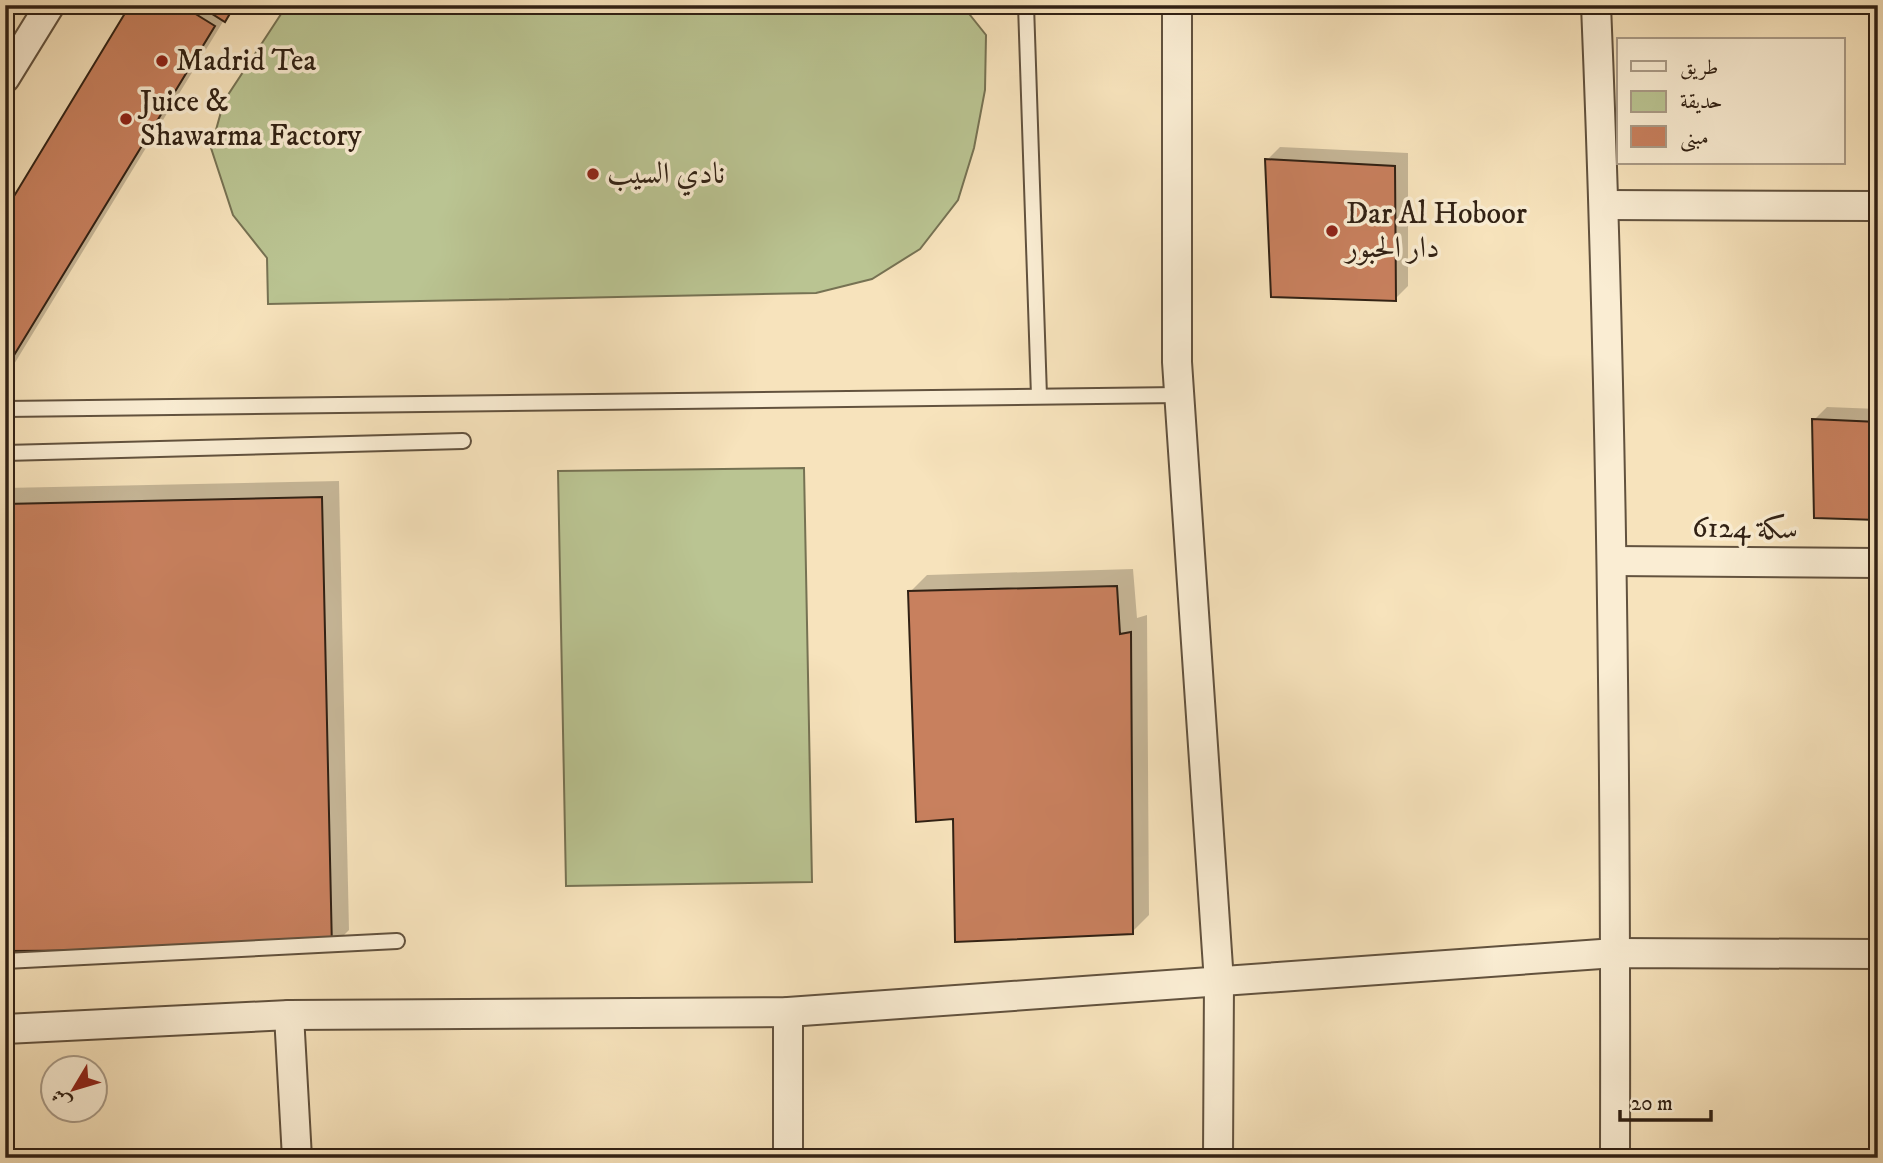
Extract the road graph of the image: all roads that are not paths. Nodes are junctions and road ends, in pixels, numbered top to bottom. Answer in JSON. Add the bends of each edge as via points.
{"nodes":[{"id":1,"x":50,"y":5,"type":"edge"},
{"id":2,"x":1026,"y":5,"type":"edge"},
{"id":3,"x":1177,"y":5,"type":"edge"},
{"id":4,"x":1595,"y":5,"type":"edge"},
{"id":5,"x":5,"y":78,"type":"edge"},
{"id":6,"x":1604,"y":205,"type":"junction"},
{"id":7,"x":1878,"y":206,"type":"edge"},
{"id":8,"x":1179,"y":395,"type":"junction"},
{"id":9,"x":1039,"y":396,"type":"junction"},
{"id":10,"x":5,"y":409,"type":"edge"},
{"id":11,"x":463,"y":441,"type":"dead end"},
{"id":12,"x":5,"y":453,"type":"edge"},
{"id":13,"x":1612,"y":561,"type":"junction"},
{"id":14,"x":1878,"y":563,"type":"edge"},
{"id":15,"x":397,"y":941,"type":"dead end"},
{"id":16,"x":1615,"y":953,"type":"junction"},
{"id":17,"x":1878,"y":954,"type":"edge"},
{"id":18,"x":5,"y":961,"type":"edge"},
{"id":19,"x":1219,"y":982,"type":"junction"},
{"id":20,"x":788,"y":1012,"type":"junction"},
{"id":21,"x":289,"y":1015,"type":"junction"},
{"id":22,"x":5,"y":1030,"type":"edge"},
{"id":23,"x":298,"y":1158,"type":"edge"},
{"id":24,"x":788,"y":1158,"type":"edge"},
{"id":25,"x":1218,"y":1158,"type":"edge"},
{"id":26,"x":1615,"y":1158,"type":"edge"}],
"edges":[{"from":1,"to":5,"type":"street"},
{"from":2,"to":9,"type":"lane"},
{"from":3,"to":8,"type":"street"},
{"from":4,"to":6,"type":"street"},
{"from":6,"to":7,"type":"street"},
{"from":6,"to":13,"type":"street"},
{"from":8,"to":9,"type":"lane"},
{"from":8,"to":19,"type":"street"},
{"from":9,"to":10,"type":"lane"},
{"from":11,"to":12,"type":"lane"},
{"from":13,"to":14,"type":"street","name":"سكة 6124"},
{"from":13,"to":16,"type":"street"},
{"from":15,"to":18,"type":"lane"},
{"from":16,"to":17,"type":"street"},
{"from":16,"to":19,"type":"street"},
{"from":16,"to":26,"type":"street"},
{"from":19,"to":20,"type":"street"},
{"from":19,"to":25,"type":"street"},
{"from":20,"to":21,"type":"street"},
{"from":20,"to":24,"type":"street"},
{"from":21,"to":22,"type":"street"},
{"from":21,"to":23,"type":"street"}]}
